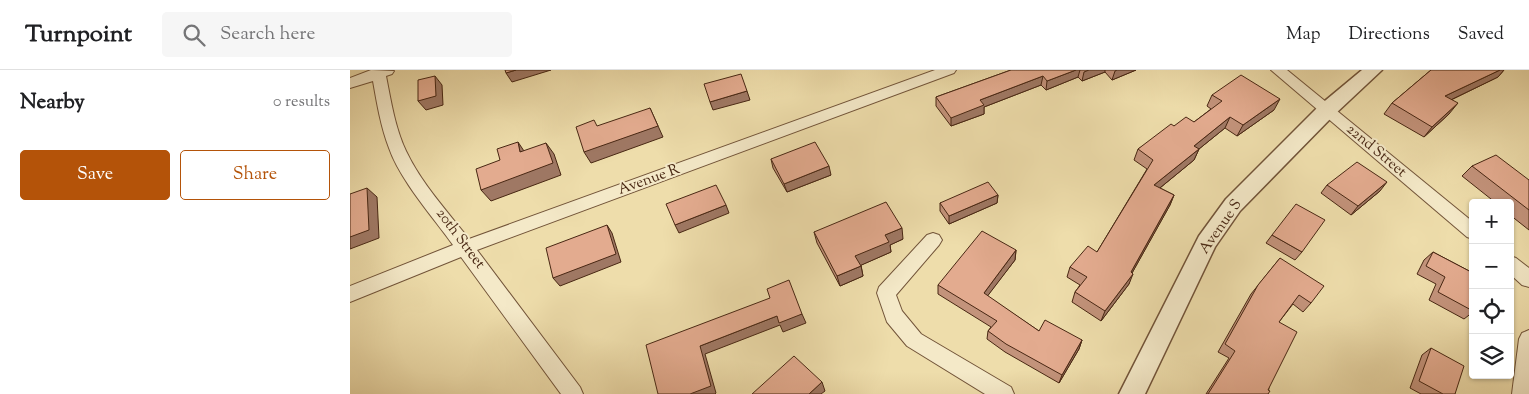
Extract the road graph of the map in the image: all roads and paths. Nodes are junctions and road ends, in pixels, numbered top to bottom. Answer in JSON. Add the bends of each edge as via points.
{"nodes":[{"id":1,"x":949,"y":70,"type":"edge"},
{"id":2,"x":1278,"y":70,"type":"edge"},
{"id":3,"x":1372,"y":70,"type":"edge"},
{"id":4,"x":382,"y":71,"type":"edge"},
{"id":5,"x":350,"y":82,"type":"edge"},
{"id":6,"x":1327,"y":110,"type":"junction"},
{"id":7,"x":1469,"y":229,"type":"edge"},
{"id":8,"x":933,"y":240,"type":"dead end"},
{"id":9,"x":466,"y":247,"type":"junction"},
{"id":10,"x":1514,"y":267,"type":"edge"},
{"id":11,"x":1529,"y":279,"type":"edge"},
{"id":12,"x":350,"y":294,"type":"edge"},
{"id":13,"x":1529,"y":339,"type":"edge"},
{"id":14,"x":573,"y":394,"type":"edge"},
{"id":15,"x":1004,"y":394,"type":"edge"},
{"id":16,"x":1132,"y":394,"type":"edge"},
{"id":17,"x":1522,"y":394,"type":"edge"}],
"edges":[{"from":1,"to":9,"type":"street","name":"Avenue R"},
{"from":2,"to":6,"type":"street","name":"22nd Street"},
{"from":3,"to":6,"type":"street","name":"Avenue S"},
{"from":4,"to":5,"type":"street"},
{"from":4,"to":9,"type":"street","name":"20th Street","via":[[397,150],[410,173]]},
{"from":6,"to":7,"type":"street","name":"22nd Street"},
{"from":6,"to":16,"type":"street","name":"Avenue S","via":[[1233,205],[1208,242]]},
{"from":8,"to":15,"type":"street","via":[[886,293],[894,316],[914,340]]},
{"from":9,"to":12,"type":"street","name":"Avenue R"},
{"from":9,"to":14,"type":"street","name":"20th Street"},
{"from":10,"to":11,"type":"street"},
{"from":13,"to":17,"type":"street"}]}
